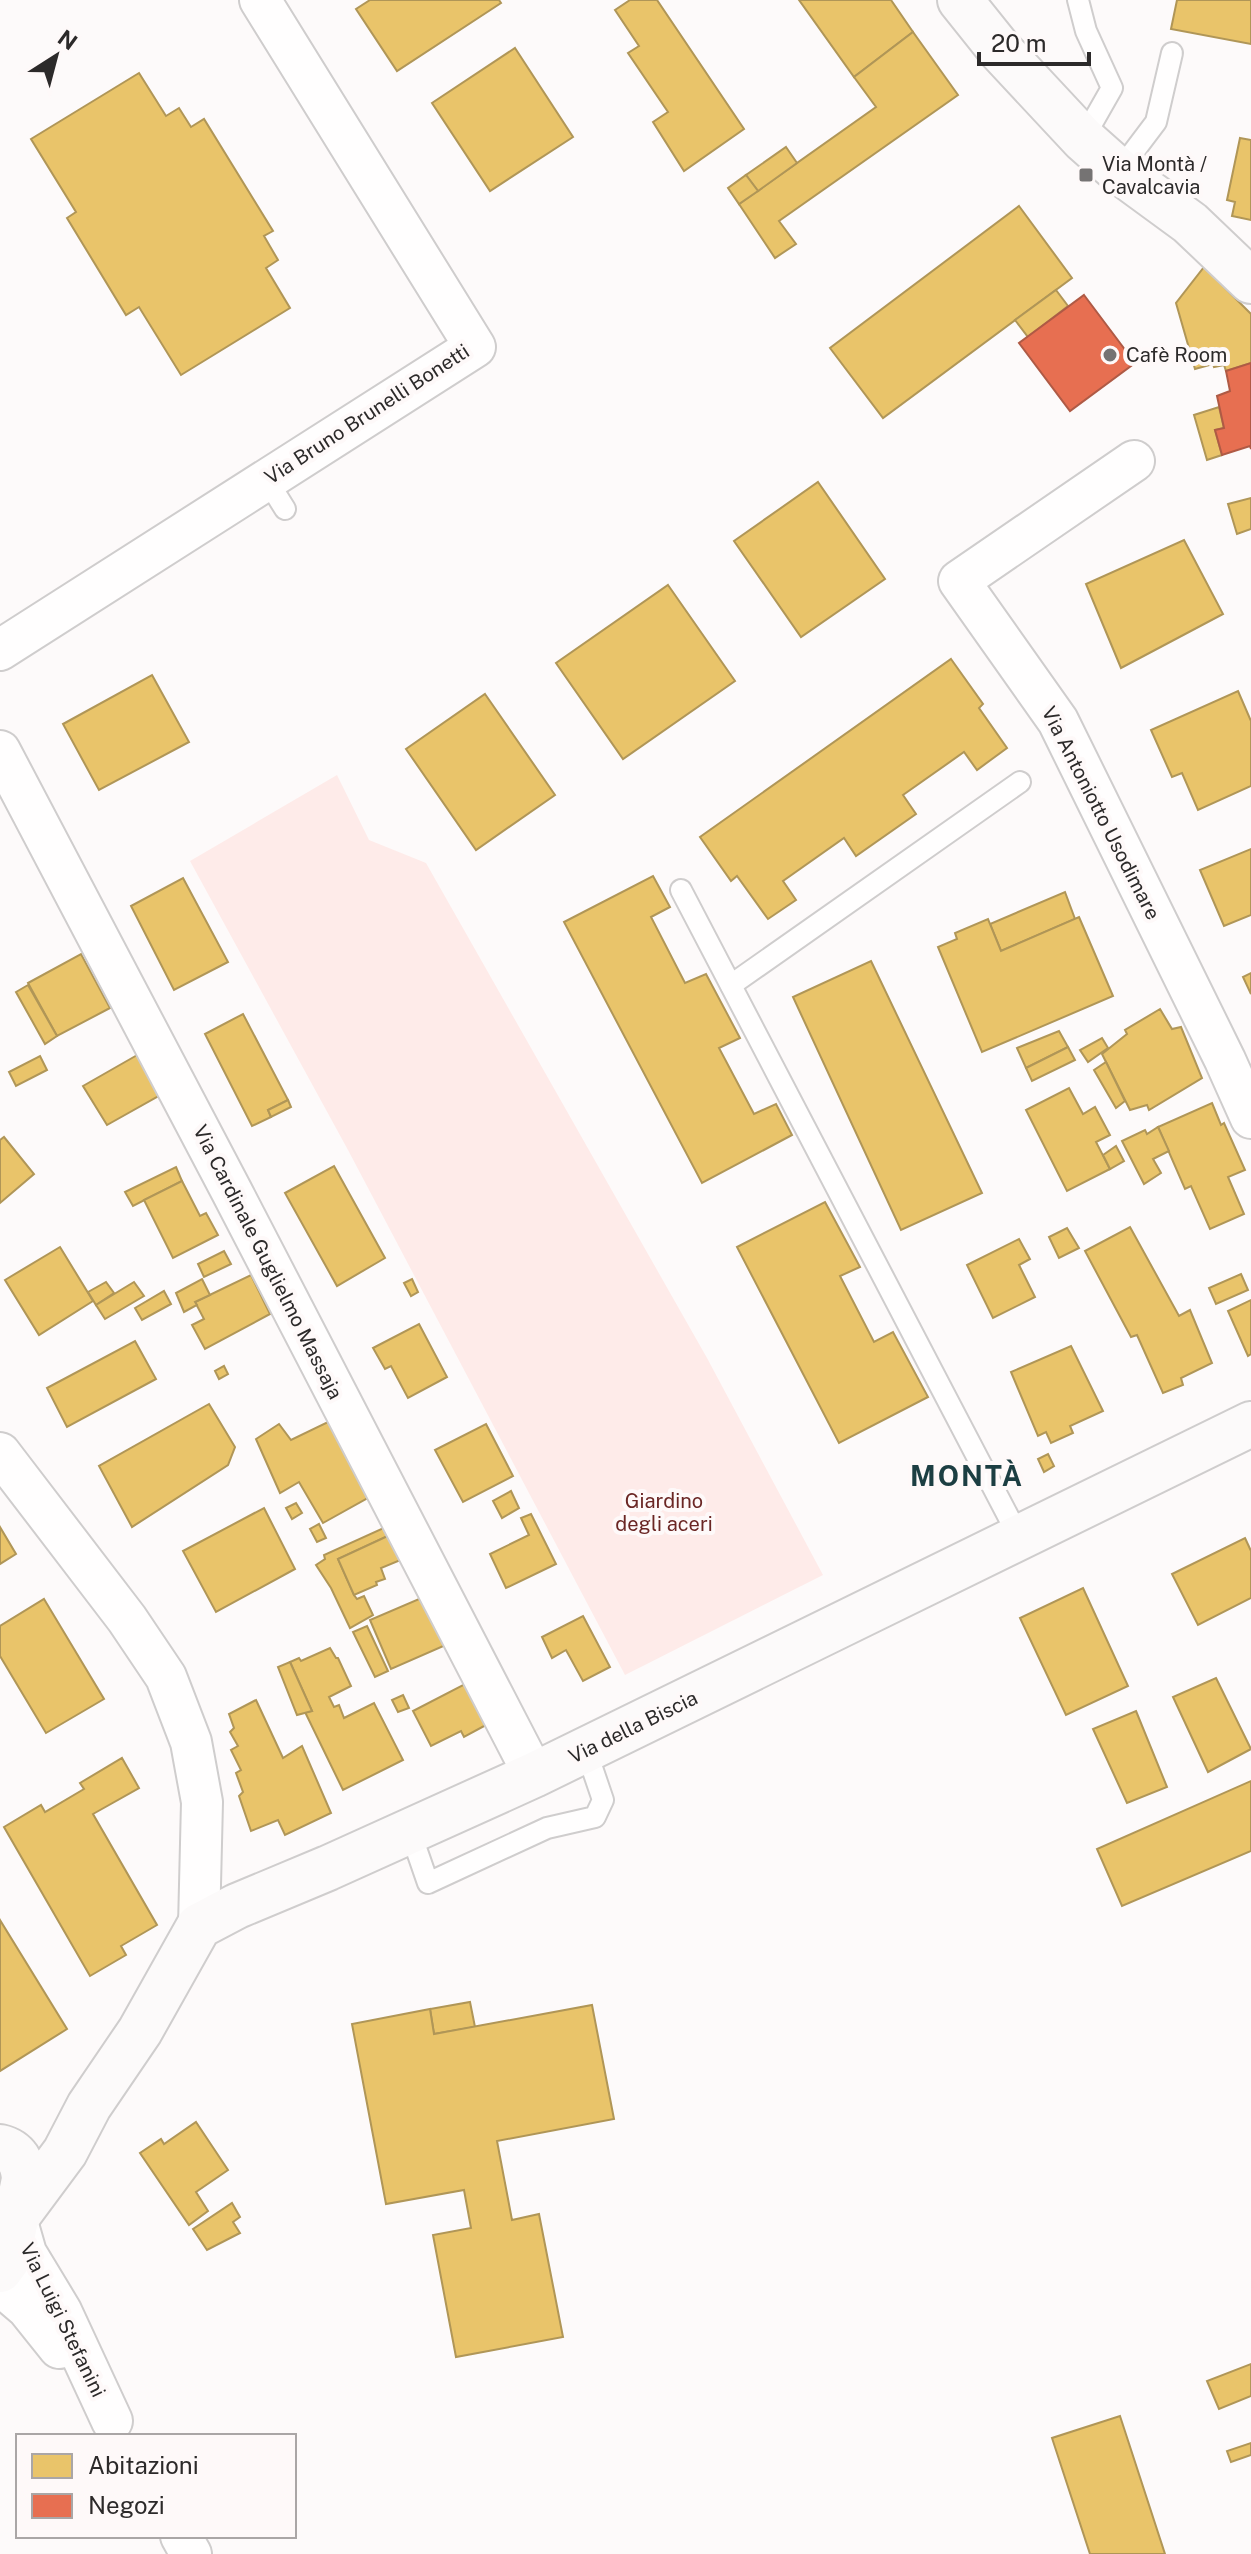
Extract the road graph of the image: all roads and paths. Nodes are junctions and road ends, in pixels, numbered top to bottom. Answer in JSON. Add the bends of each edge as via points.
{"nodes":[{"id":1,"x":260,"y":0,"type":"edge"},
{"id":2,"x":960,"y":0,"type":"edge"},
{"id":3,"x":995,"y":0,"type":"edge"},
{"id":4,"x":1078,"y":0,"type":"edge"},
{"id":5,"x":1172,"y":53,"type":"dead end"},
{"id":6,"x":1042,"y":94,"type":"junction"},
{"id":7,"x":1083,"y":139,"type":"junction"},
{"id":8,"x":1119,"y":171,"type":"junction"},
{"id":9,"x":1251,"y":281,"type":"edge"},
{"id":10,"x":1134,"y":461,"type":"dead end"},
{"id":11,"x":0,"y":650,"type":"edge"},
{"id":12,"x":0,"y":751,"type":"edge"},
{"id":13,"x":1020,"y":782,"type":"dead end"},
{"id":14,"x":681,"y":890,"type":"dead end"},
{"id":15,"x":731,"y":985,"type":"junction"},
{"id":16,"x":1251,"y":1118,"type":"edge"},
{"id":17,"x":1251,"y":1424,"type":"edge"},
{"id":18,"x":0,"y":1453,"type":"edge"},
{"id":19,"x":1019,"y":1537,"type":"junction"},
{"id":20,"x":586,"y":1750,"type":"junction"},
{"id":21,"x":534,"y":1775,"type":"junction"},
{"id":22,"x":410,"y":1831,"type":"junction"},
{"id":23,"x":199,"y":1926,"type":"junction"},
{"id":24,"x":89,"y":2106,"type":"junction"},
{"id":25,"x":4,"y":2148,"type":"edge"},
{"id":26,"x":16,"y":2218,"type":"junction"},
{"id":27,"x":0,"y":2270,"type":"edge"},
{"id":28,"x":0,"y":2285,"type":"edge"},
{"id":29,"x":116,"y":2429,"type":"edge"}],
"edges":[{"from":1,"to":11,"type":"street","name":"Via Bruno Brunelli Bonetti","via":[[475,347],[276,494]]},
{"from":2,"to":6,"type":"street"},
{"from":3,"to":6,"type":"street"},
{"from":4,"to":7,"type":"lane","via":[[1112,88]]},
{"from":5,"to":8,"type":"lane","via":[[1156,122]]},
{"from":6,"to":7,"type":"street"},
{"from":7,"to":8,"type":"street"},
{"from":8,"to":9,"type":"street","via":[[1190,223]]},
{"from":10,"to":16,"type":"street","name":"Via Antoniotto Usodimare","via":[[959,581],[1058,721]]},
{"from":12,"to":21,"type":"street","name":"Via Cardinale Guglielmo Massaja"},
{"from":13,"to":15,"type":"lane"},
{"from":14,"to":15,"type":"lane"},
{"from":15,"to":19,"type":"lane"},
{"from":17,"to":19,"type":"street","name":"Via della Biscia"},
{"from":18,"to":23,"type":"street","via":[[166,1677],[191,1742],[202,1802]]},
{"from":19,"to":20,"type":"street","name":"Via della Biscia"},
{"from":20,"to":21,"type":"street","name":"Via della Biscia"},
{"from":20,"to":22,"type":"lane","via":[[603,1800],[595,1817],[547,1828],[428,1883]]},
{"from":21,"to":22,"type":"street","name":"Via della Biscia"},
{"from":22,"to":23,"type":"street","name":"Via della Biscia"},
{"from":23,"to":24,"type":"street","via":[[140,2031]]},
{"from":24,"to":25,"type":"street","via":[[47,2135]]},
{"from":24,"to":26,"type":"street","via":[[65,2152]]},
{"from":25,"to":26,"type":"street","via":[[24,2167]]},
{"from":26,"to":27,"type":"street","via":[[8,2259]]},
{"from":26,"to":29,"type":"street","name":"Via Luigi Stefanini","via":[[26,2253],[61,2311]]},
{"from":28,"to":29,"type":"street","name":"Via Luigi Stefanini","via":[[41,2324]]}]}
